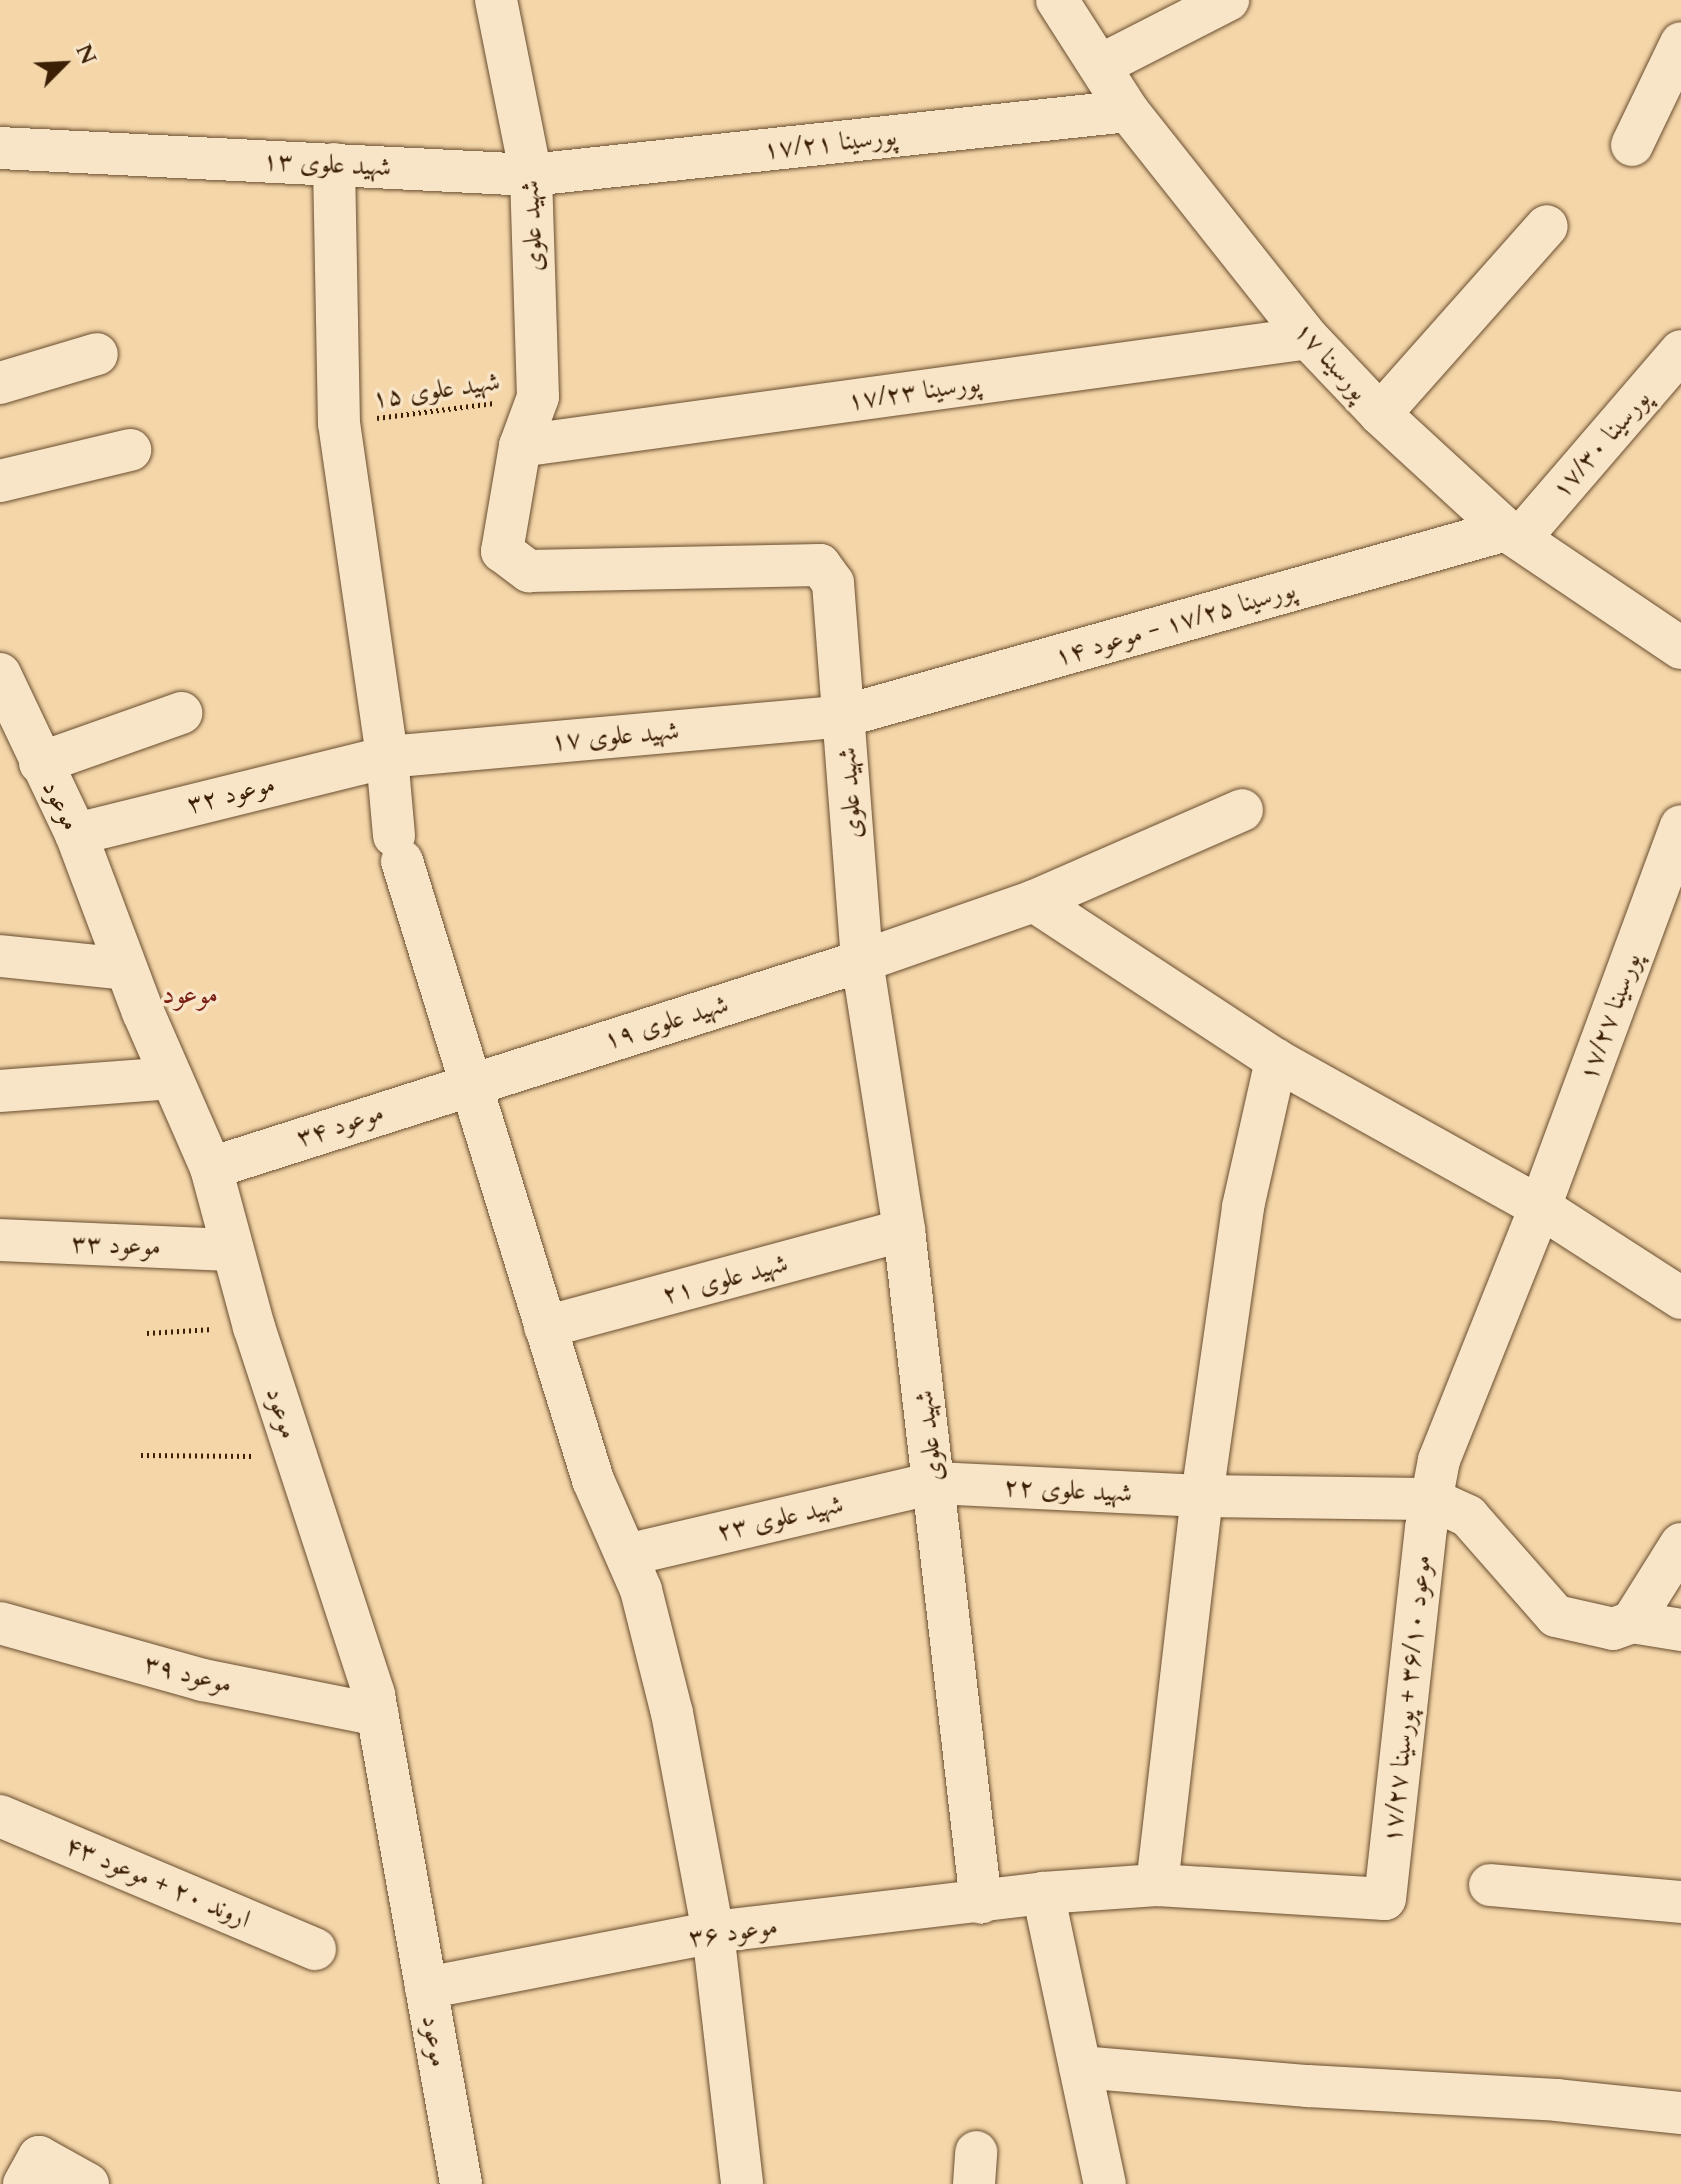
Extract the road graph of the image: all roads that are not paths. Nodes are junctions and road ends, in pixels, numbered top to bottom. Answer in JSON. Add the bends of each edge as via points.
{"nodes":[{"id":1,"x":1057,"y":0,"type":"edge"},
{"id":2,"x":1228,"y":0,"type":"edge"},
{"id":3,"x":500,"y":1,"type":"edge"},
{"id":4,"x":1681,"y":43,"type":"edge"},
{"id":5,"x":1101,"y":65,"type":"junction"},
{"id":6,"x":1128,"y":111,"type":"junction"},
{"id":7,"x":1632,"y":145,"type":"dead end"},
{"id":8,"x":0,"y":148,"type":"edge"},
{"id":9,"x":334,"y":164,"type":"junction"},
{"id":10,"x":531,"y":175,"type":"junction"},
{"id":11,"x":1547,"y":226,"type":"dead end"},
{"id":12,"x":1308,"y":338,"type":"junction"},
{"id":13,"x":1681,"y":351,"type":"edge"},
{"id":14,"x":97,"y":354,"type":"dead end"},
{"id":15,"x":0,"y":383,"type":"edge"},
{"id":16,"x":1380,"y":414,"type":"junction"},
{"id":17,"x":520,"y":446,"type":"junction"},
{"id":18,"x":130,"y":450,"type":"dead end"},
{"id":19,"x":0,"y":481,"type":"edge"},
{"id":20,"x":1514,"y":534,"type":"junction"},
{"id":21,"x":1681,"y":648,"type":"edge"},
{"id":22,"x":0,"y":674,"type":"edge"},
{"id":23,"x":181,"y":713,"type":"dead end"},
{"id":24,"x":844,"y":716,"type":"junction"},
{"id":25,"x":23,"y":744,"type":"edge"},
{"id":26,"x":387,"y":757,"type":"junction"},
{"id":27,"x":1242,"y":810,"type":"dead end"},
{"id":28,"x":1681,"y":826,"type":"edge"},
{"id":29,"x":76,"y":834,"type":"junction"},
{"id":30,"x":1034,"y":901,"type":"junction"},
{"id":31,"x":0,"y":956,"type":"edge"},
{"id":32,"x":862,"y":961,"type":"junction"},
{"id":33,"x":126,"y":969,"type":"junction"},
{"id":34,"x":1276,"y":1060,"type":"junction"},
{"id":35,"x":172,"y":1078,"type":"junction"},
{"id":36,"x":469,"y":1083,"type":"junction"},
{"id":37,"x":0,"y":1091,"type":"edge"},
{"id":38,"x":211,"y":1168,"type":"junction"},
{"id":39,"x":1540,"y":1207,"type":"junction"},
{"id":40,"x":904,"y":1230,"type":"junction"},
{"id":41,"x":0,"y":1240,"type":"edge"},
{"id":42,"x":232,"y":1250,"type":"junction"},
{"id":43,"x":1679,"y":1293,"type":"edge"},
{"id":44,"x":545,"y":1327,"type":"junction"},
{"id":45,"x":935,"y":1483,"type":"junction"},
{"id":46,"x":1202,"y":1496,"type":"junction"},
{"id":47,"x":1431,"y":1499,"type":"junction"},
{"id":48,"x":1681,"y":1544,"type":"edge"},
{"id":49,"x":627,"y":1555,"type":"junction"},
{"id":50,"x":1632,"y":1622,"type":"junction"},
{"id":51,"x":0,"y":1623,"type":"edge"},
{"id":52,"x":1681,"y":1630,"type":"edge"},
{"id":53,"x":378,"y":1715,"type":"junction"},
{"id":54,"x":0,"y":1816,"type":"edge"},
{"id":55,"x":1157,"y":1885,"type":"junction"},
{"id":56,"x":1490,"y":1885,"type":"dead end"},
{"id":57,"x":1043,"y":1893,"type":"junction"},
{"id":58,"x":1385,"y":1899,"type":"joint"},
{"id":59,"x":1681,"y":1902,"type":"edge"},
{"id":60,"x":981,"y":1903,"type":"junction"},
{"id":61,"x":713,"y":1932,"type":"junction"},
{"id":62,"x":315,"y":1949,"type":"dead end"},
{"id":63,"x":426,"y":1988,"type":"junction"},
{"id":64,"x":1080,"y":2067,"type":"junction"},
{"id":65,"x":1681,"y":2113,"type":"edge"},
{"id":66,"x":31,"y":2171,"type":"edge"},
{"id":67,"x":88,"y":2184,"type":"edge"},
{"id":68,"x":461,"y":2184,"type":"edge"},
{"id":69,"x":742,"y":2184,"type":"edge"},
{"id":70,"x":1105,"y":2184,"type":"edge"}],
"edges":[{"from":1,"to":5,"type":"street","name":"پورسینا ۱۷"},
{"from":2,"to":5,"type":"street"},
{"from":3,"to":10,"type":"street","name":"شهید علوی"},
{"from":4,"to":7,"type":"street"},
{"from":5,"to":6,"type":"street","name":"پورسینا ۱۷"},
{"from":6,"to":10,"type":"street","name":"پورسینا ۱۷/۲۱"},
{"from":6,"to":12,"type":"street","name":"پورسینا ۱۷"},
{"from":8,"to":9,"type":"street","name":"شهید علوی ۱۳"},
{"from":9,"to":10,"type":"street","name":"شهید علوی ۱۳"},
{"from":9,"to":26,"type":"street","via":[[339,423]]},
{"from":10,"to":17,"type":"street","name":"شهید علوی","via":[[538,397]]},
{"from":11,"to":16,"type":"street"},
{"from":12,"to":16,"type":"street","name":"پورسینا ۱۷"},
{"from":12,"to":17,"type":"street","name":"پورسینا ۱۷/۲۳"},
{"from":13,"to":20,"type":"street","name":"پورسینا ۱۷/۳۰"},
{"from":14,"to":15,"type":"street"},
{"from":16,"to":20,"type":"street","name":"پورسینا ۱۷"},
{"from":17,"to":24,"type":"street","name":"شهید علوی","via":[[502,551],[529,571],[820,565],[833,583]]},
{"from":18,"to":19,"type":"street"},
{"from":20,"to":21,"type":"street","name":"پورسینا ۱۷"},
{"from":20,"to":24,"type":"street","name":"پورسینا ۱۷/۲۵ - موعود ۱۴"},
{"from":22,"to":25,"type":"street","name":"موعود"},
{"from":23,"to":25,"type":"street"},
{"from":24,"to":26,"type":"street","name":"شهید علوی ۱۷"},
{"from":24,"to":32,"type":"street","name":"شهید علوی"},
{"from":25,"to":29,"type":"street","name":"موعود"},
{"from":26,"to":29,"type":"street","name":"موعود ۳۲"},
{"from":26,"to":36,"type":"street","via":[[398,848]]},
{"from":27,"to":30,"type":"street","name":"شهید علوی ۱۹"},
{"from":28,"to":39,"type":"street","name":"پورسینا ۱۷/۲۷"},
{"from":29,"to":33,"type":"street","name":"موعود"},
{"from":30,"to":32,"type":"street","name":"شهید علوی ۱۹"},
{"from":30,"to":34,"type":"street"},
{"from":31,"to":33,"type":"street"},
{"from":32,"to":36,"type":"street","name":"شهید علوی ۱۹"},
{"from":32,"to":40,"type":"street","name":"شهید علوی"},
{"from":33,"to":35,"type":"street","name":"موعود"},
{"from":34,"to":39,"type":"street"},
{"from":34,"to":46,"type":"street","via":[[1243,1207]]},
{"from":35,"to":37,"type":"street"},
{"from":35,"to":38,"type":"street","name":"موعود"},
{"from":36,"to":38,"type":"street","name":"موعود ۳۴"},
{"from":36,"to":44,"type":"street"},
{"from":38,"to":42,"type":"street","name":"موعود"},
{"from":39,"to":43,"type":"street"},
{"from":39,"to":47,"type":"street","name":"پورسینا ۱۷/۲۷","via":[[1439,1460]]},
{"from":40,"to":44,"type":"street","name":"شهید علوی ۲۱"},
{"from":40,"to":45,"type":"street","name":"شهید علوی"},
{"from":41,"to":42,"type":"street","name":"موعود ۳۳"},
{"from":42,"to":53,"type":"street","name":"موعود"},
{"from":44,"to":49,"type":"street","via":[[593,1480]]},
{"from":45,"to":46,"type":"street","name":"شهید علوی ۲۲"},
{"from":45,"to":49,"type":"street","name":"شهید علوی ۲۳"},
{"from":45,"to":60,"type":"street","name":"شهید علوی"},
{"from":46,"to":47,"type":"street","name":"شهید علوی ۲۲"},
{"from":46,"to":55,"type":"street"},
{"from":47,"to":50,"type":"street","via":[[1468,1516],[1556,1616],[1613,1629]]},
{"from":47,"to":58,"type":"street","name":"موعود ۳۶/۱۰ + پورسینا ۱۷/۲۷"},
{"from":48,"to":50,"type":"street"},
{"from":49,"to":61,"type":"street","via":[[672,1713]]},
{"from":50,"to":52,"type":"street"},
{"from":51,"to":53,"type":"street","name":"موعود ۳۹","via":[[203,1680]]},
{"from":53,"to":63,"type":"street","name":"موعود"},
{"from":54,"to":62,"type":"street","name":"اروند ۲۰ + موعود ۴۳"},
{"from":55,"to":57,"type":"street","name":"موعود ۳۶"},
{"from":55,"to":58,"type":"street","name":"موعود ۳۶"},
{"from":56,"to":59,"type":"street"},
{"from":57,"to":60,"type":"street","name":"موعود ۳۶"},
{"from":57,"to":64,"type":"street"},
{"from":60,"to":61,"type":"street","name":"موعود ۳۶"},
{"from":61,"to":63,"type":"street","name":"موعود ۳۶"},
{"from":61,"to":69,"type":"street"},
{"from":63,"to":68,"type":"street","name":"موعود"},
{"from":64,"to":65,"type":"street"},
{"from":64,"to":70,"type":"street"},
{"from":66,"to":67,"type":"street"}]}
